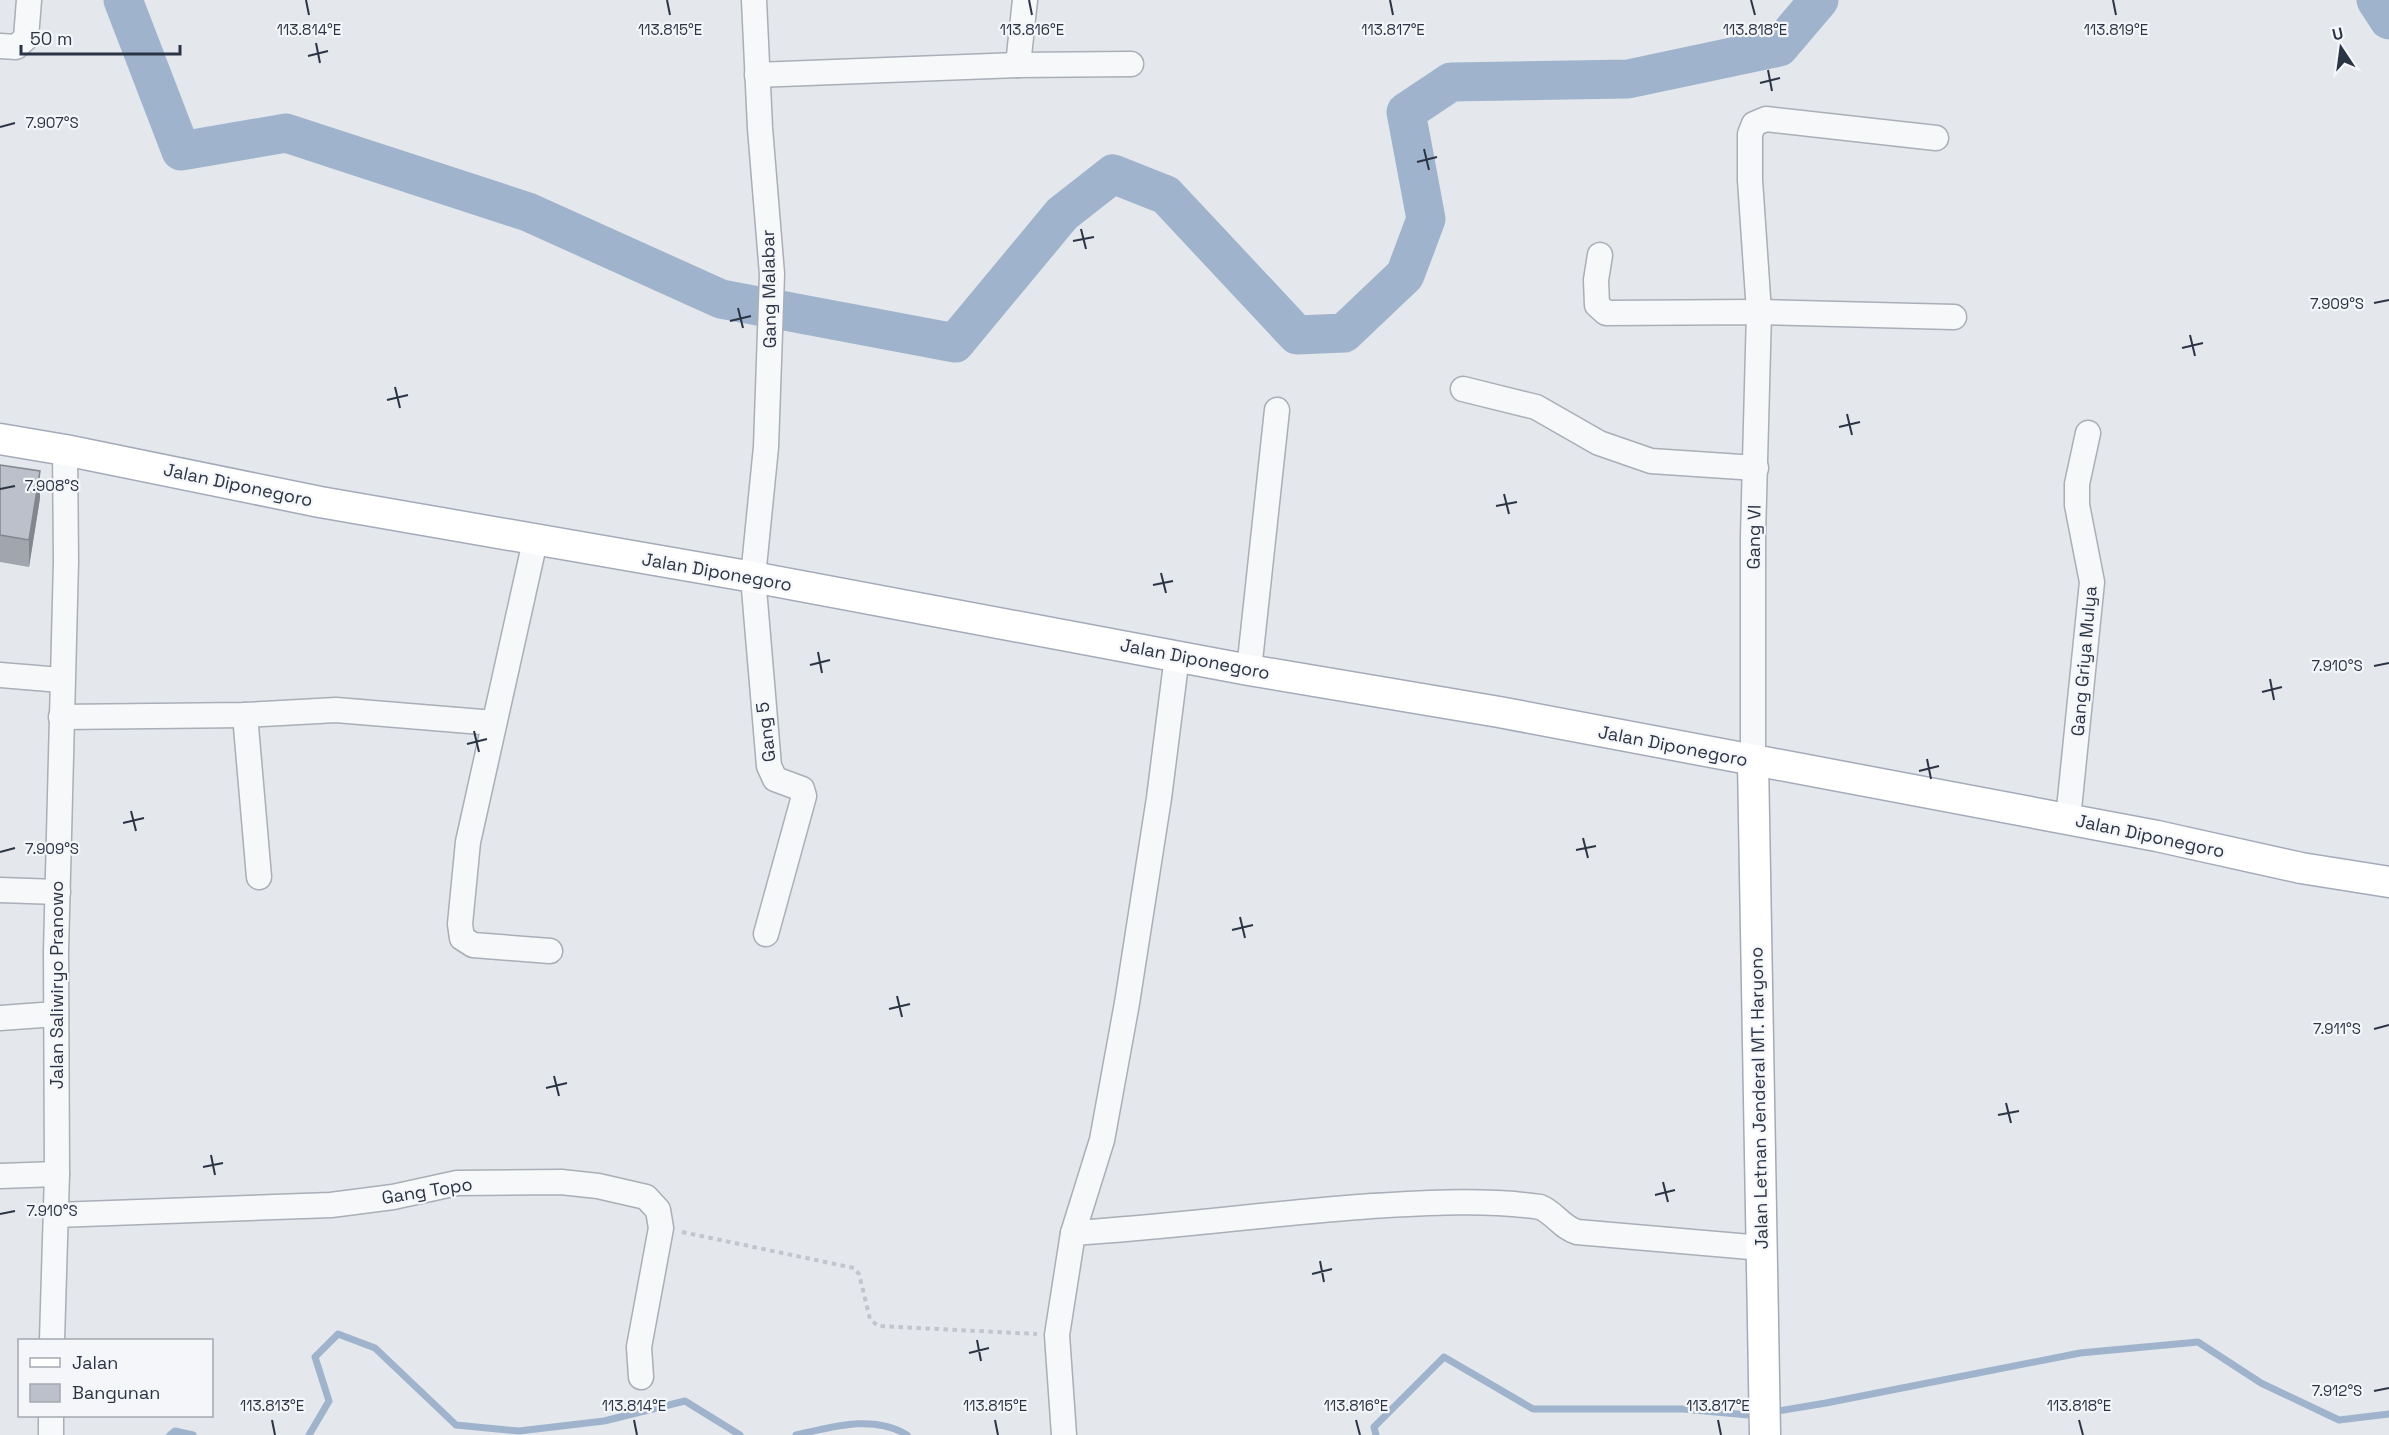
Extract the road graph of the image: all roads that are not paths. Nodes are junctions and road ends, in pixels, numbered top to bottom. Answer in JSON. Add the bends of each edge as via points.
{"nodes":[{"id":1,"x":29,"y":0,"type":"edge"},
{"id":2,"x":754,"y":0,"type":"edge"},
{"id":3,"x":1025,"y":0,"type":"edge"},
{"id":4,"x":0,"y":46,"type":"edge"},
{"id":5,"x":1131,"y":64,"type":"dead end"},
{"id":6,"x":1018,"y":65,"type":"junction"},
{"id":7,"x":757,"y":75,"type":"junction"},
{"id":8,"x":1936,"y":138,"type":"dead end"},
{"id":9,"x":1600,"y":255,"type":"dead end"},
{"id":10,"x":1759,"y":312,"type":"junction"},
{"id":11,"x":1954,"y":317,"type":"dead end"},
{"id":12,"x":1463,"y":389,"type":"dead end"},
{"id":13,"x":1277,"y":410,"type":"dead end"},
{"id":14,"x":2088,"y":433,"type":"dead end"},
{"id":15,"x":0,"y":439,"type":"edge"},
{"id":16,"x":65,"y":450,"type":"junction"},
{"id":17,"x":1756,"y":468,"type":"junction"},
{"id":18,"x":535,"y":541,"type":"junction"},
{"id":19,"x":753,"y":577,"type":"junction"},
{"id":20,"x":1177,"y":656,"type":"junction"},
{"id":21,"x":1249,"y":670,"type":"junction"},
{"id":22,"x":0,"y":675,"type":"edge"},
{"id":23,"x":62,"y":680,"type":"junction"},
{"id":24,"x":245,"y":715,"type":"junction"},
{"id":25,"x":61,"y":717,"type":"junction"},
{"id":26,"x":494,"y":723,"type":"junction"},
{"id":27,"x":1753,"y":761,"type":"junction"},
{"id":28,"x":2068,"y":819,"type":"junction"},
{"id":29,"x":260,"y":877,"type":"dead end"},
{"id":30,"x":2389,"y":882,"type":"edge"},
{"id":31,"x":0,"y":890,"type":"edge"},
{"id":32,"x":57,"y":892,"type":"junction"},
{"id":33,"x":766,"y":934,"type":"dead end"},
{"id":34,"x":550,"y":951,"type":"dead end"},
{"id":35,"x":56,"y":1014,"type":"junction"},
{"id":36,"x":0,"y":1018,"type":"edge"},
{"id":37,"x":57,"y":1173,"type":"junction"},
{"id":38,"x":0,"y":1176,"type":"edge"},
{"id":39,"x":56,"y":1215,"type":"junction"},
{"id":40,"x":1073,"y":1233,"type":"junction"},
{"id":41,"x":1762,"y":1248,"type":"junction"},
{"id":42,"x":52,"y":1339,"type":"edge"},
{"id":43,"x":640,"y":1377,"type":"dead end"},
{"id":44,"x":51,"y":1417,"type":"edge"},
{"id":45,"x":51,"y":1435,"type":"edge"},
{"id":46,"x":1064,"y":1435,"type":"edge"},
{"id":47,"x":1765,"y":1435,"type":"edge"}],
"edges":[{"from":1,"to":4,"type":"street","via":[[26,38],[16,47]]},
{"from":2,"to":7,"type":"street","name":"Gang Malabar"},
{"from":3,"to":6,"type":"street"},
{"from":5,"to":6,"type":"street"},
{"from":6,"to":7,"type":"street"},
{"from":7,"to":19,"type":"street","name":"Gang Malabar","via":[[772,274],[766,447]]},
{"from":8,"to":10,"type":"street","name":"Gang VI","via":[[1766,119],[1754,124],[1750,134],[1750,180]]},
{"from":9,"to":10,"type":"street","via":[[1597,304],[1606,313]]},
{"from":10,"to":11,"type":"street"},
{"from":10,"to":17,"type":"street","name":"Gang VI"},
{"from":12,"to":17,"type":"street","via":[[1536,407],[1599,443],[1651,461]]},
{"from":13,"to":21,"type":"street"},
{"from":14,"to":28,"type":"street","name":"Gang Griya Mulya","via":[[2077,484],[2077,505],[2092,582]]},
{"from":15,"to":16,"type":"main road","name":"Jalan Diponegoro"},
{"from":16,"to":18,"type":"main road","name":"Jalan Diponegoro"},
{"from":16,"to":23,"type":"street","name":"Jalan Saliwiryo Pranowo"},
{"from":17,"to":27,"type":"street","name":"Gang VI"},
{"from":18,"to":19,"type":"main road","name":"Jalan Diponegoro"},
{"from":18,"to":26,"type":"street"},
{"from":19,"to":20,"type":"main road","name":"Jalan Diponegoro"},
{"from":19,"to":33,"type":"street","name":"Gang 5","via":[[769,766],[775,779],[802,789],[804,795]]},
{"from":20,"to":21,"type":"main road","name":"Jalan Diponegoro"},
{"from":20,"to":40,"type":"street","via":[[1127,1003],[1101,1140]]},
{"from":21,"to":27,"type":"main road","name":"Jalan Diponegoro","via":[[1499,711]]},
{"from":22,"to":23,"type":"street"},
{"from":23,"to":25,"type":"street","name":"Jalan Saliwiryo Pranowo"},
{"from":24,"to":25,"type":"street"},
{"from":24,"to":26,"type":"street","via":[[336,710]]},
{"from":24,"to":29,"type":"street"},
{"from":25,"to":32,"type":"street","name":"Jalan Saliwiryo Pranowo"},
{"from":26,"to":34,"type":"street","via":[[468,842],[462,938],[473,945]]},
{"from":27,"to":28,"type":"main road","name":"Jalan Diponegoro"},
{"from":27,"to":41,"type":"main road","name":"Jalan Letnan Jenderal MT. Haryono"},
{"from":28,"to":30,"type":"main road","name":"Jalan Diponegoro","via":[[2301,868]]},
{"from":31,"to":32,"type":"street"},
{"from":32,"to":35,"type":"street","name":"Jalan Saliwiryo Pranowo"},
{"from":35,"to":36,"type":"street"},
{"from":35,"to":37,"type":"street","name":"Jalan Saliwiryo Pranowo"},
{"from":37,"to":38,"type":"street"},
{"from":37,"to":39,"type":"street","name":"Jalan Saliwiryo Pranowo"},
{"from":39,"to":42,"type":"street","name":"Jalan Saliwiryo Pranowo"},
{"from":39,"to":43,"type":"street","name":"Gang Topo","via":[[331,1205],[457,1183],[561,1182],[646,1197],[658,1210],[661,1228],[639,1347]]},
{"from":40,"to":41,"type":"street","via":[[1438,1202],[1540,1207],[1551,1211],[1568,1230],[1577,1232]]},
{"from":40,"to":46,"type":"street","via":[[1057,1335]]},
{"from":41,"to":47,"type":"main road","name":"Jalan Letnan Jenderal MT. Haryono"},
{"from":44,"to":45,"type":"street"}]}
